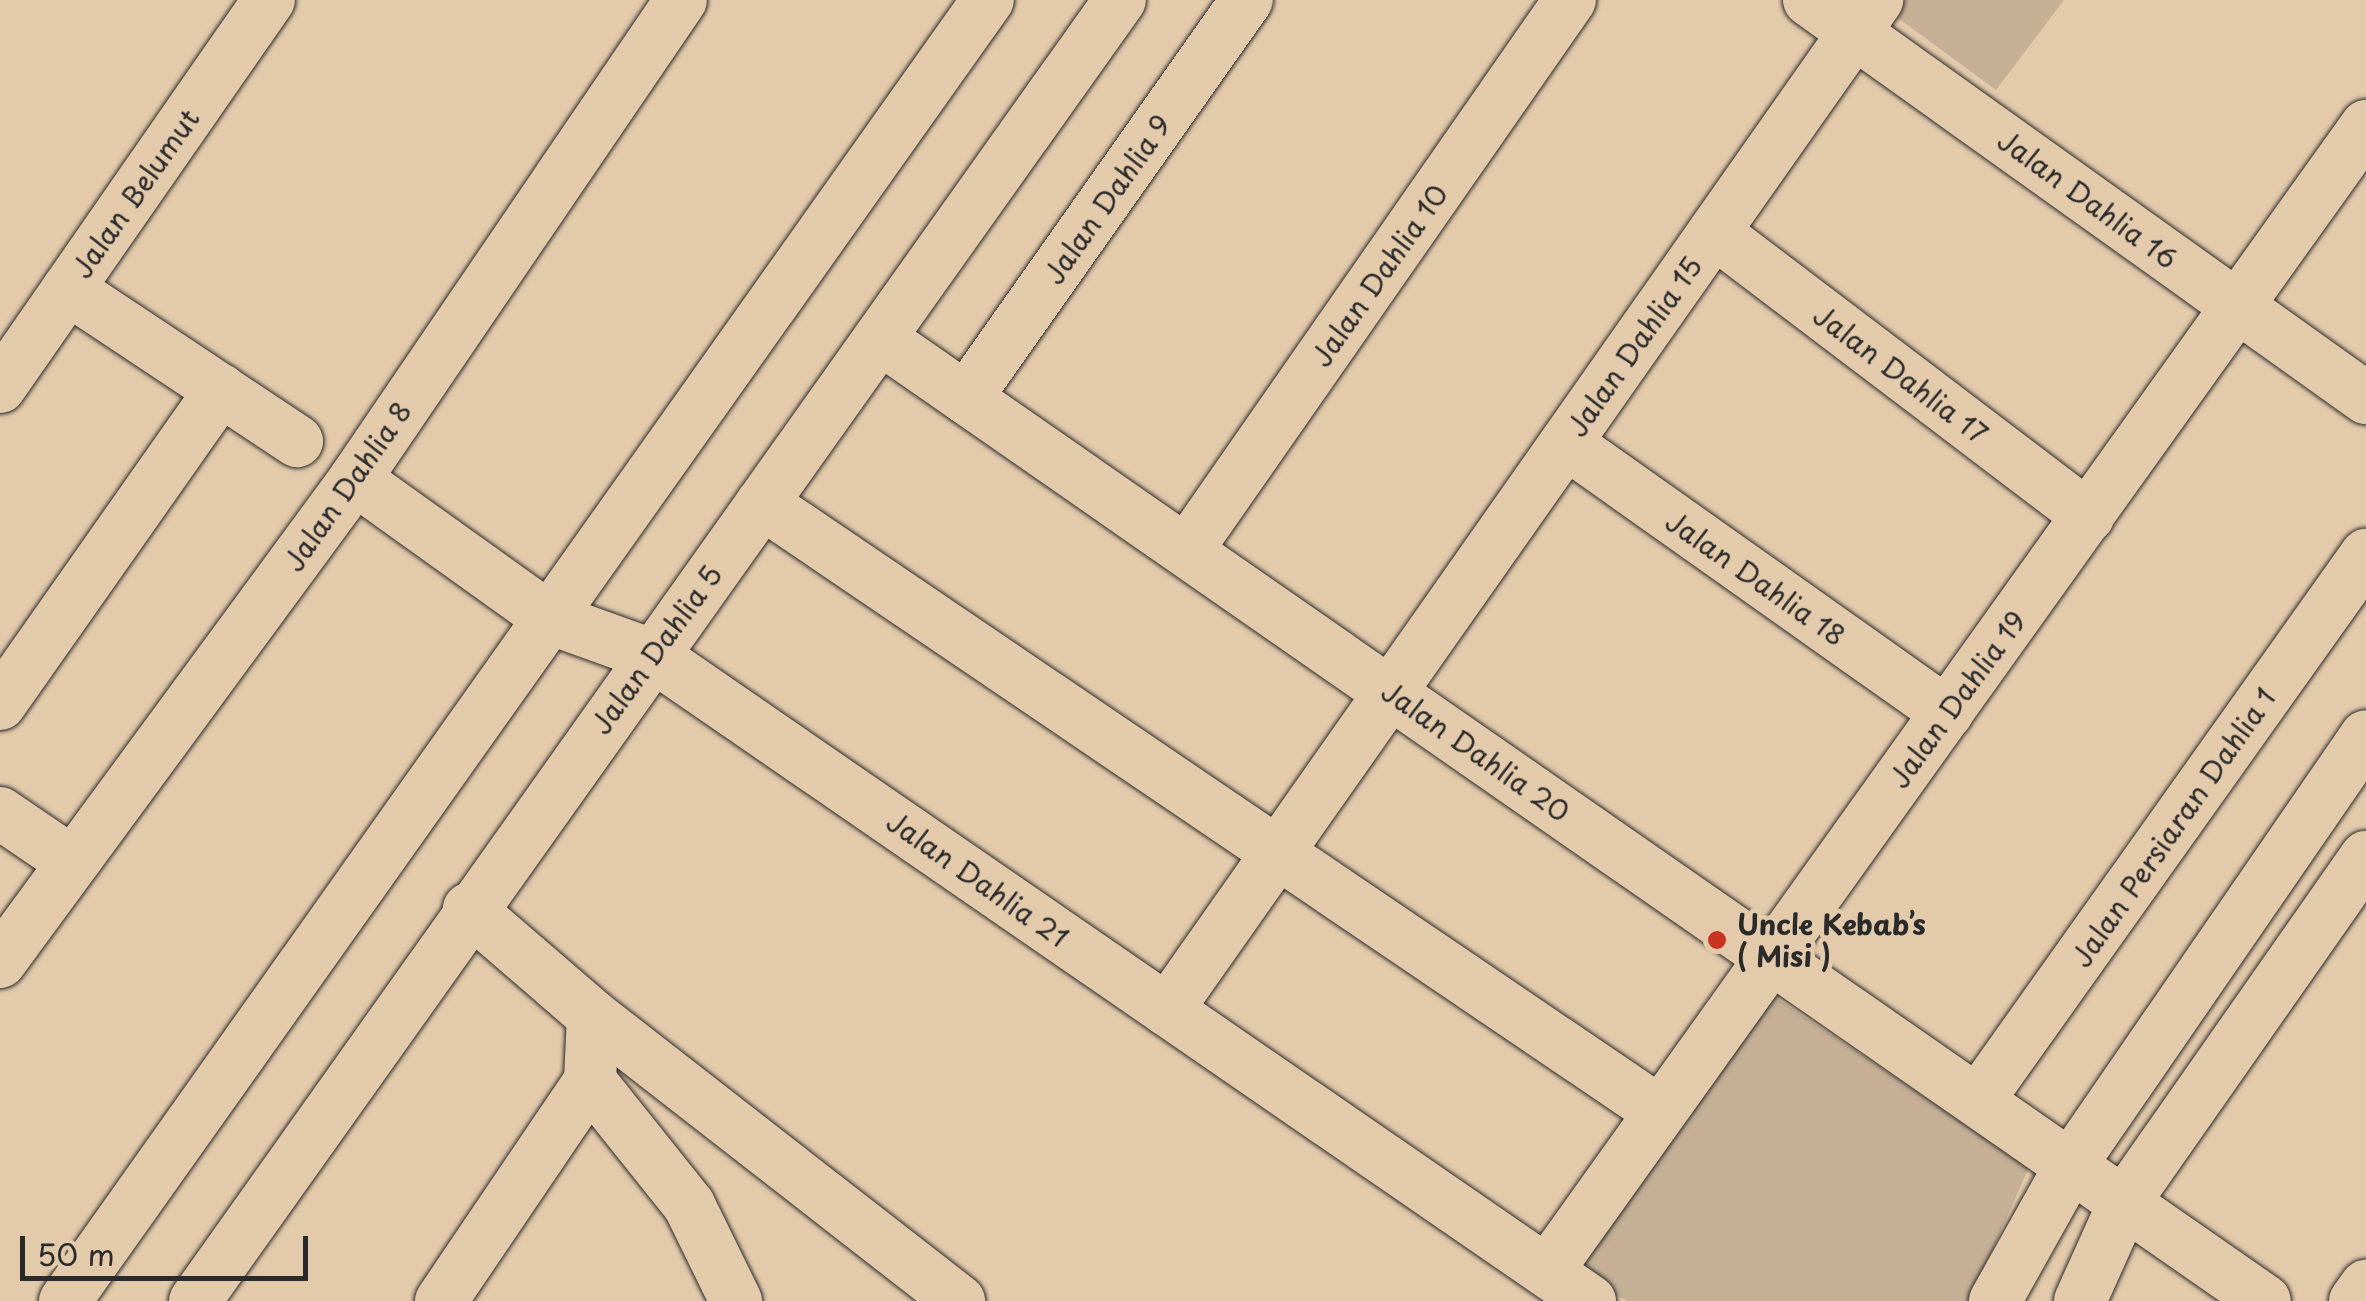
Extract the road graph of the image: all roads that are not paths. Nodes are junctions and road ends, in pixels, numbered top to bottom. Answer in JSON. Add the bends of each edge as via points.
{"nodes":[{"id":1,"x":269,"y":0,"type":"edge"},
{"id":2,"x":681,"y":0,"type":"edge"},
{"id":3,"x":988,"y":0,"type":"edge"},
{"id":4,"x":1120,"y":0,"type":"edge"},
{"id":5,"x":1247,"y":0,"type":"edge"},
{"id":6,"x":1570,"y":0,"type":"edge"},
{"id":7,"x":1809,"y":0,"type":"edge"},
{"id":8,"x":1865,"y":16,"type":"edge"},
{"id":9,"x":2366,"y":126,"type":"edge"},
{"id":10,"x":1714,"y":232,"type":"junction"},
{"id":11,"x":68,"y":289,"type":"junction"},
{"id":12,"x":2238,"y":307,"type":"junction"},
{"id":13,"x":881,"y":339,"type":"junction"},
{"id":14,"x":0,"y":387,"type":"edge"},
{"id":15,"x":220,"y":390,"type":"junction"},
{"id":16,"x":966,"y":398,"type":"junction"},
{"id":17,"x":2366,"y":398,"type":"edge"},
{"id":18,"x":297,"y":441,"type":"dead end"},
{"id":19,"x":1566,"y":443,"type":"junction"},
{"id":20,"x":355,"y":479,"type":"junction"},
{"id":21,"x":762,"y":503,"type":"junction"},
{"id":22,"x":2088,"y":516,"type":"junction"},
{"id":23,"x":1187,"y":550,"type":"junction"},
{"id":24,"x":2366,"y":555,"type":"edge"},
{"id":25,"x":548,"y":618,"type":"junction"},
{"id":26,"x":652,"y":654,"type":"junction"},
{"id":27,"x":1391,"y":692,"type":"junction"},
{"id":28,"x":0,"y":704,"type":"edge"},
{"id":29,"x":1947,"y":713,"type":"junction"},
{"id":30,"x":2366,"y":736,"type":"edge"},
{"id":31,"x":0,"y":813,"type":"edge"},
{"id":32,"x":1278,"y":854,"type":"junction"},
{"id":33,"x":2366,"y":857,"type":"edge"},
{"id":34,"x":72,"y":862,"type":"junction"},
{"id":35,"x":469,"y":909,"type":"junction"},
{"id":36,"x":1772,"y":956,"type":"junction"},
{"id":37,"x":0,"y":962,"type":"edge"},
{"id":38,"x":1168,"y":1010,"type":"junction"},
{"id":39,"x":593,"y":1016,"type":"junction"},
{"id":40,"x":590,"y":1081,"type":"junction"},
{"id":41,"x":1980,"y":1099,"type":"junction"},
{"id":42,"x":1660,"y":1112,"type":"junction"},
{"id":43,"x":2072,"y":1163,"type":"junction"},
{"id":44,"x":2125,"y":1201,"type":"junction"},
{"id":45,"x":1546,"y":1271,"type":"junction"},
{"id":46,"x":2366,"y":1286,"type":"edge"},
{"id":47,"x":65,"y":1301,"type":"edge"},
{"id":48,"x":195,"y":1301,"type":"edge"},
{"id":49,"x":441,"y":1301,"type":"edge"},
{"id":50,"x":736,"y":1301,"type":"edge"},
{"id":51,"x":958,"y":1301,"type":"edge"},
{"id":52,"x":1590,"y":1301,"type":"edge"},
{"id":53,"x":1995,"y":1301,"type":"edge"},
{"id":54,"x":2080,"y":1301,"type":"edge"},
{"id":55,"x":2265,"y":1301,"type":"edge"},
{"id":56,"x":2355,"y":1301,"type":"edge"}],
"edges":[{"from":1,"to":11,"type":"street","name":"Jalan Belumut"},
{"from":2,"to":20,"type":"street","name":"Jalan Dahlia 8"},
{"from":3,"to":25,"type":"street"},
{"from":4,"to":13,"type":"street","name":"Jalan Dahlia 5"},
{"from":5,"to":16,"type":"street","name":"Jalan Dahlia 9"},
{"from":6,"to":23,"type":"street","name":"Jalan Dahlia 10"},
{"from":7,"to":8,"type":"street","name":"Jalan Dahlia 16"},
{"from":8,"to":10,"type":"street","name":"Jalan Dahlia 15"},
{"from":8,"to":12,"type":"street","name":"Jalan Dahlia 16"},
{"from":9,"to":12,"type":"street","name":"Jalan Dahlia 19"},
{"from":10,"to":19,"type":"street","name":"Jalan Dahlia 15"},
{"from":10,"to":22,"type":"street","name":"Jalan Dahlia 17"},
{"from":11,"to":14,"type":"street","name":"Jalan Belumut"},
{"from":11,"to":15,"type":"street"},
{"from":12,"to":17,"type":"street","name":"Jalan Dahlia 16"},
{"from":12,"to":22,"type":"street","name":"Jalan Dahlia 19"},
{"from":13,"to":16,"type":"street","name":"Jalan Dahlia 20"},
{"from":13,"to":21,"type":"street","name":"Jalan Dahlia 5"},
{"from":15,"to":18,"type":"street"},
{"from":15,"to":28,"type":"street"},
{"from":16,"to":23,"type":"street","name":"Jalan Dahlia 20"},
{"from":19,"to":27,"type":"street","name":"Jalan Dahlia 15"},
{"from":19,"to":29,"type":"street","name":"Jalan Dahlia 18"},
{"from":20,"to":25,"type":"street","name":"Jalan Dahlia 21"},
{"from":20,"to":34,"type":"street","name":"Jalan Dahlia 8"},
{"from":21,"to":26,"type":"street","name":"Jalan Dahlia 5"},
{"from":21,"to":32,"type":"street"},
{"from":22,"to":29,"type":"street","name":"Jalan Dahlia 19"},
{"from":23,"to":27,"type":"street","name":"Jalan Dahlia 20"},
{"from":24,"to":41,"type":"street","name":"Jalan Persiaran Dahlia 1"},
{"from":25,"to":26,"type":"street","name":"Jalan Dahlia 21"},
{"from":25,"to":47,"type":"street"},
{"from":26,"to":35,"type":"street","name":"Jalan Dahlia 5"},
{"from":26,"to":38,"type":"street","name":"Jalan Dahlia 21"},
{"from":27,"to":32,"type":"street","name":"Jalan Dahlia 15"},
{"from":27,"to":36,"type":"street","name":"Jalan Dahlia 20"},
{"from":29,"to":36,"type":"street","name":"Jalan Dahlia 19"},
{"from":30,"to":43,"type":"street"},
{"from":31,"to":34,"type":"street"},
{"from":32,"to":38,"type":"street","name":"Jalan Dahlia 15"},
{"from":32,"to":42,"type":"street"},
{"from":33,"to":44,"type":"street"},
{"from":34,"to":37,"type":"street","name":"Jalan Dahlia 8"},
{"from":35,"to":39,"type":"street"},
{"from":35,"to":48,"type":"street","name":"Jalan Dahlia 5"},
{"from":36,"to":41,"type":"street","name":"Jalan Dahlia 20"},
{"from":36,"to":42,"type":"street","name":"Jalan Dahlia 19"},
{"from":38,"to":45,"type":"street","name":"Jalan Dahlia 21"},
{"from":39,"to":40,"type":"street"},
{"from":39,"to":51,"type":"street"},
{"from":40,"to":49,"type":"street"},
{"from":40,"to":50,"type":"street","via":[[688,1206]]},
{"from":41,"to":43,"type":"street","name":"Jalan Dahlia 20"},
{"from":42,"to":45,"type":"street","name":"Jalan Dahlia 19"},
{"from":43,"to":44,"type":"street","name":"Jalan Dahlia 20"},
{"from":43,"to":53,"type":"street"},
{"from":44,"to":54,"type":"street"},
{"from":44,"to":55,"type":"street","name":"Jalan Dahlia 20"},
{"from":45,"to":52,"type":"street","name":"Jalan Dahlia 21"},
{"from":46,"to":56,"type":"street"}]}
